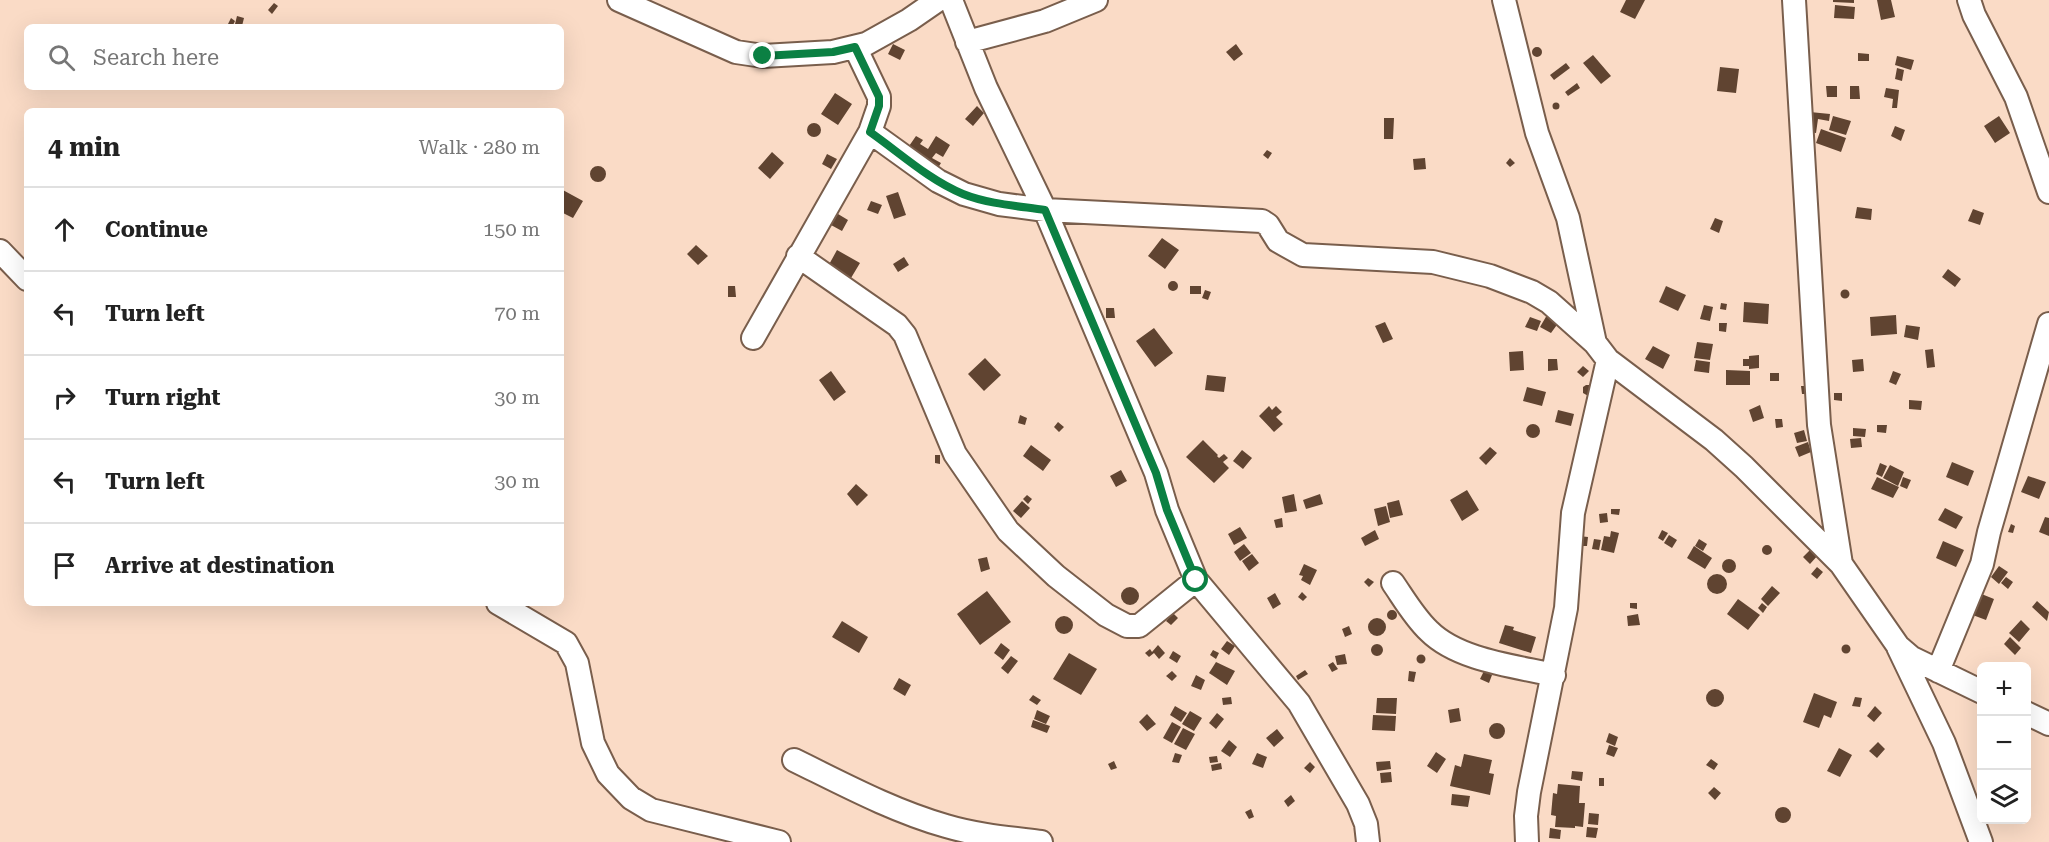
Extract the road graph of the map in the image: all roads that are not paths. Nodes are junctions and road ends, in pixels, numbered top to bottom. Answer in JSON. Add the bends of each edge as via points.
{"nodes":[{"id":1,"x":619,"y":0,"type":"edge"},
{"id":2,"x":938,"y":0,"type":"edge"},
{"id":3,"x":951,"y":0,"type":"edge"},
{"id":4,"x":1096,"y":0,"type":"edge"},
{"id":5,"x":1504,"y":0,"type":"edge"},
{"id":6,"x":1794,"y":0,"type":"edge"},
{"id":7,"x":1969,"y":0,"type":"edge"},
{"id":8,"x":967,"y":42,"type":"junction"},
{"id":9,"x":855,"y":47,"type":"junction"},
{"id":10,"x":870,"y":132,"type":"junction"},
{"id":11,"x":2049,"y":192,"type":"edge"},
{"id":12,"x":1045,"y":210,"type":"junction"},
{"id":13,"x":0,"y":251,"type":"edge"},
{"id":14,"x":798,"y":256,"type":"junction"},
{"id":15,"x":24,"y":276,"type":"edge"},
{"id":16,"x":2049,"y":324,"type":"edge"},
{"id":17,"x":753,"y":338,"type":"dead end"},
{"id":18,"x":1601,"y":352,"type":"junction"},
{"id":19,"x":1841,"y":564,"type":"junction"},
{"id":20,"x":1196,"y":580,"type":"junction"},
{"id":21,"x":1393,"y":583,"type":"dead end"},
{"id":22,"x":503,"y":606,"type":"edge"},
{"id":23,"x":1898,"y":646,"type":"junction"},
{"id":24,"x":1938,"y":670,"type":"junction"},
{"id":25,"x":1554,"y":675,"type":"junction"},
{"id":26,"x":1977,"y":690,"type":"edge"},
{"id":27,"x":2031,"y":715,"type":"edge"},
{"id":28,"x":2049,"y":724,"type":"edge"},
{"id":29,"x":794,"y":760,"type":"dead end"},
{"id":30,"x":779,"y":842,"type":"edge"},
{"id":31,"x":1041,"y":842,"type":"edge"},
{"id":32,"x":1368,"y":842,"type":"edge"},
{"id":33,"x":1527,"y":842,"type":"edge"},
{"id":34,"x":1981,"y":842,"type":"edge"}],
"edges":[{"from":1,"to":9,"type":"street","via":[[736,52],[763,56]]},
{"from":2,"to":9,"type":"street","via":[[909,21]]},
{"from":3,"to":8,"type":"street"},
{"from":4,"to":8,"type":"street","via":[[1045,21]]},
{"from":5,"to":18,"type":"street","via":[[1537,133],[1568,218]]},
{"from":6,"to":19,"type":"street","via":[[1819,425]]},
{"from":7,"to":11,"type":"street","via":[[2016,98]]},
{"from":8,"to":12,"type":"street"},
{"from":9,"to":10,"type":"street","via":[[879,97]]},
{"from":10,"to":12,"type":"street","via":[[964,194],[999,204]]},
{"from":10,"to":14,"type":"street"},
{"from":12,"to":18,"type":"street","via":[[1262,221],[1278,241],[1303,255],[1423,261],[1490,276],[1549,302]]},
{"from":12,"to":20,"type":"street","via":[[1156,473]]},
{"from":13,"to":15,"type":"street"},
{"from":14,"to":17,"type":"street"},
{"from":14,"to":20,"type":"street","via":[[905,334],[955,454],[1008,531],[1056,576],[1106,615],[1134,627]]},
{"from":16,"to":24,"type":"street","via":[[1982,564]]},
{"from":18,"to":19,"type":"street","via":[[1714,440]]},
{"from":18,"to":25,"type":"street","via":[[1573,513],[1566,608]]},
{"from":19,"to":23,"type":"street"},
{"from":20,"to":32,"type":"street","via":[[1299,703],[1358,804]]},
{"from":21,"to":25,"type":"street","via":[[1427,630],[1444,644],[1460,652]]},
{"from":22,"to":30,"type":"street","via":[[566,643],[577,663],[593,743],[608,774],[631,798],[651,810]]},
{"from":23,"to":24,"type":"street","via":[[1912,658]]},
{"from":23,"to":34,"type":"street","via":[[1944,743]]},
{"from":24,"to":26,"type":"street"},
{"from":25,"to":33,"type":"street","via":[[1529,792]]},
{"from":27,"to":28,"type":"street"},
{"from":29,"to":31,"type":"street","via":[[880,802],[945,826]]}]}
